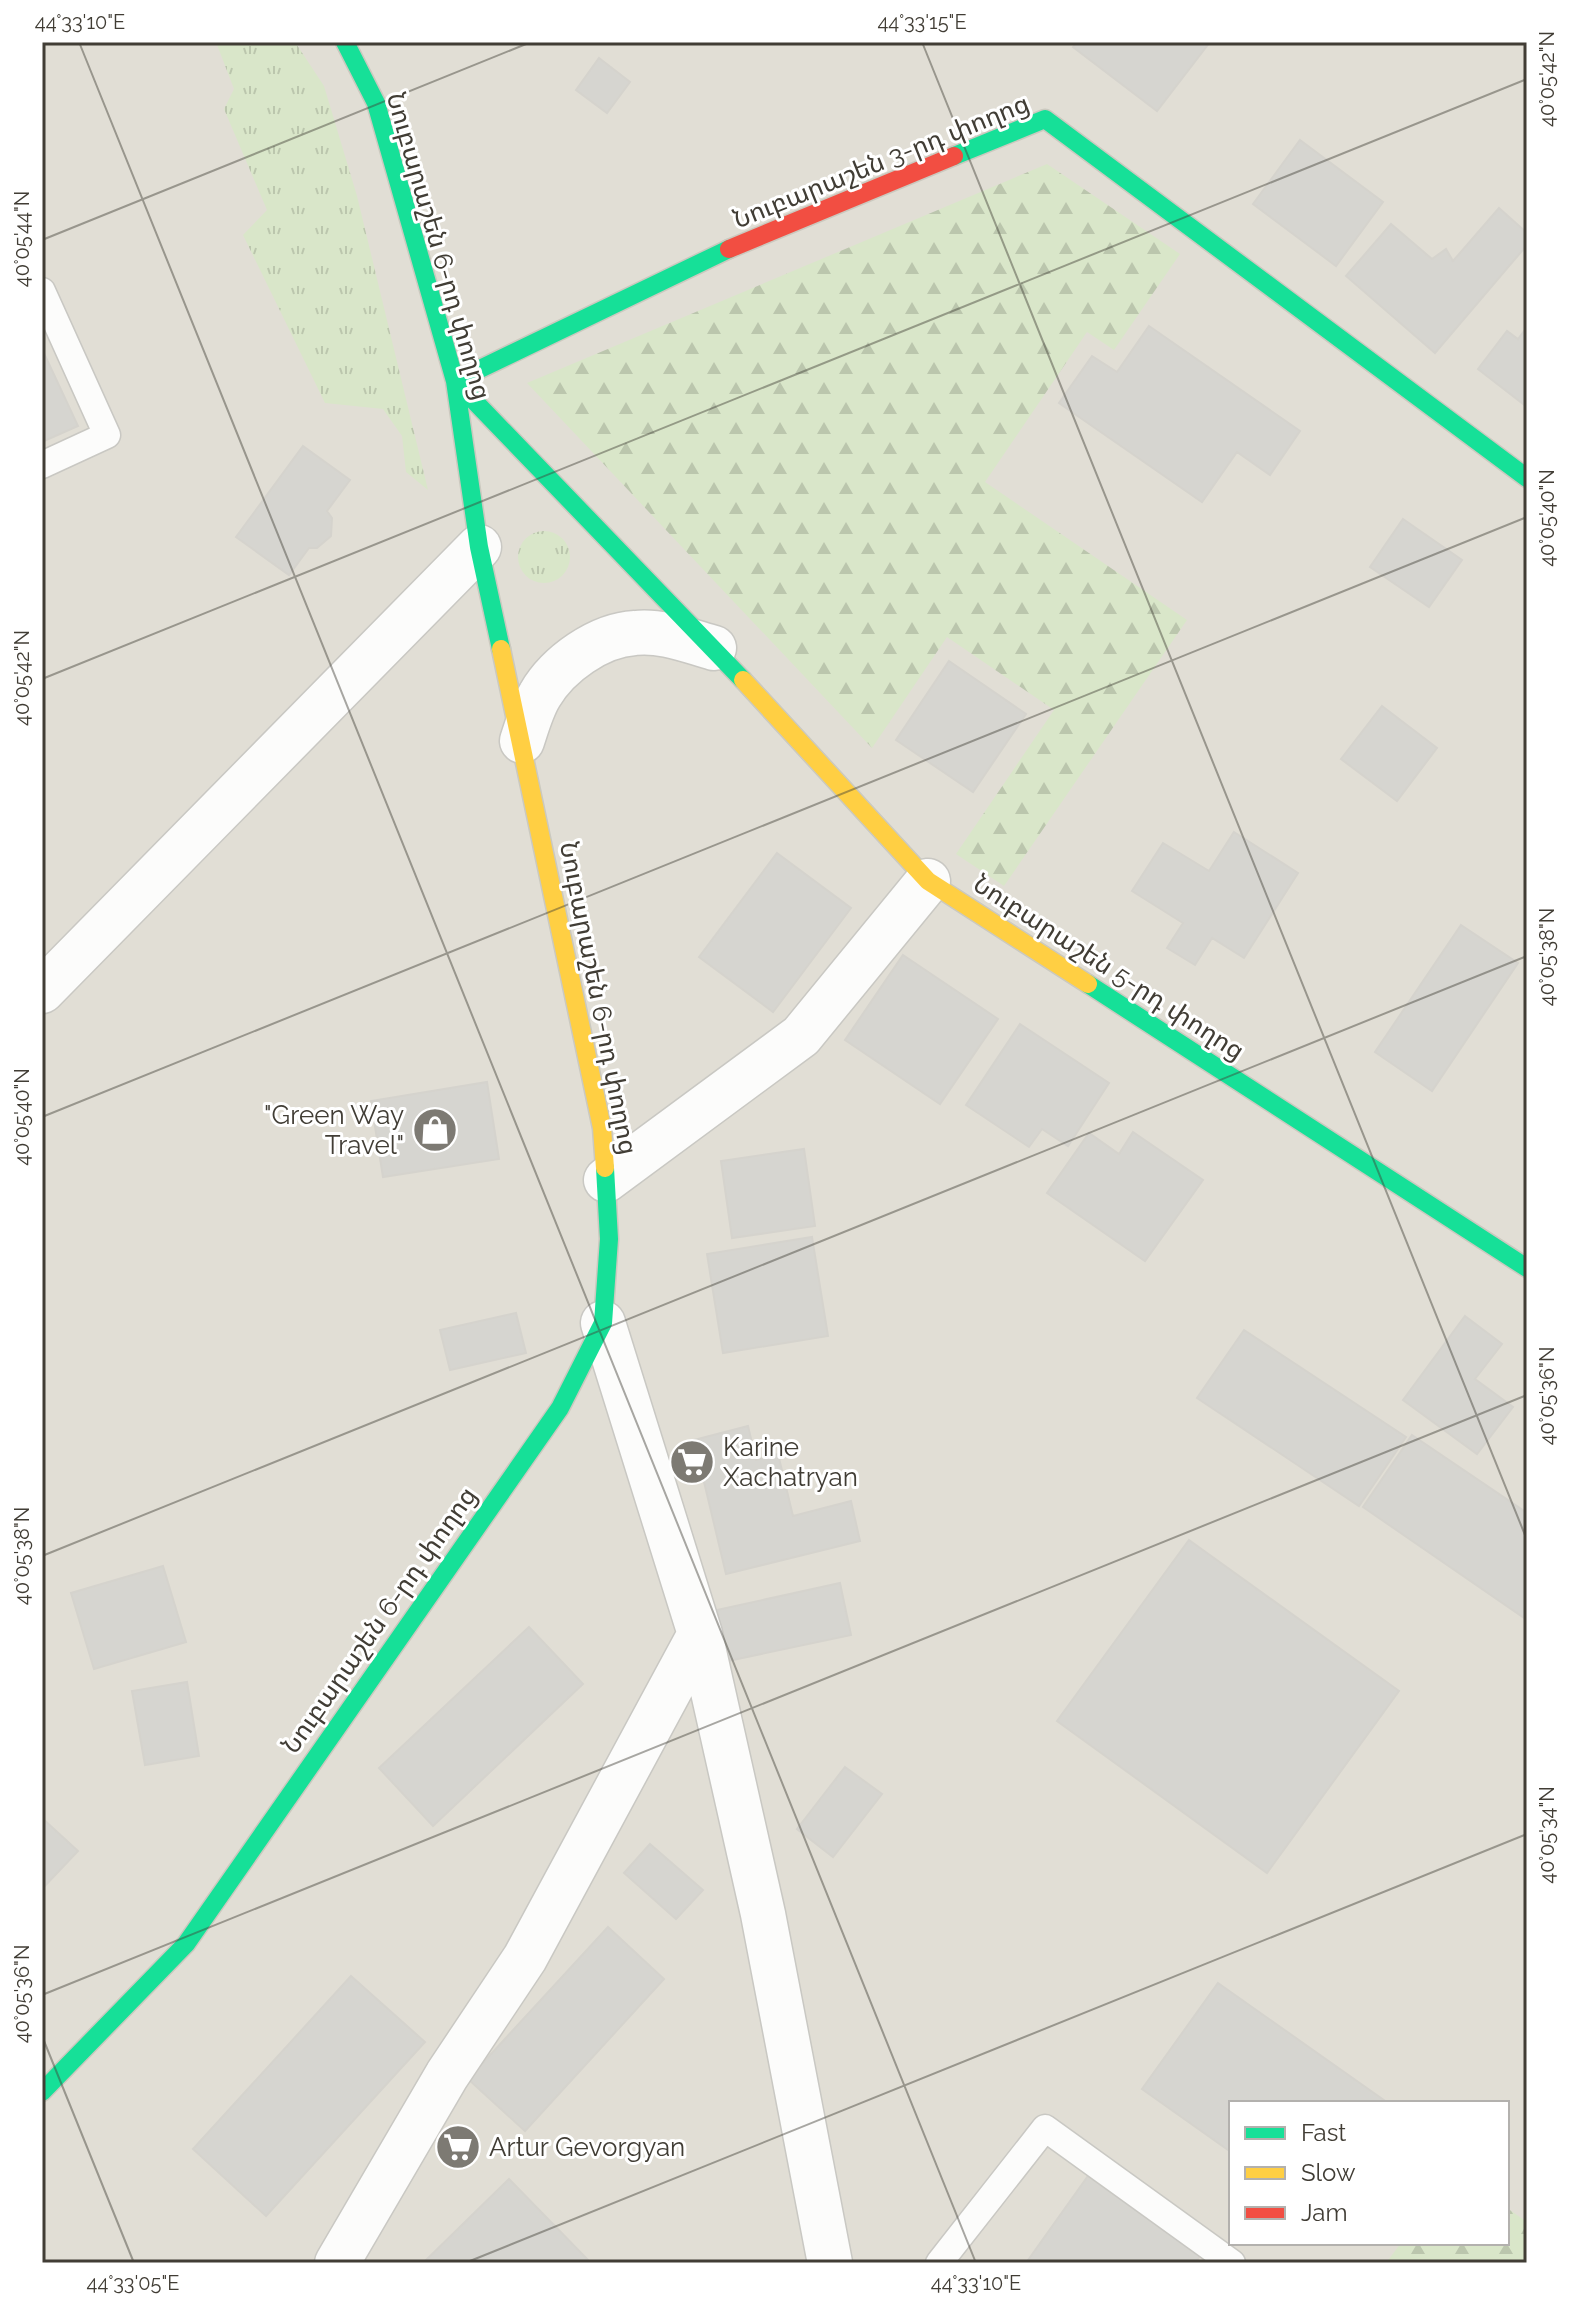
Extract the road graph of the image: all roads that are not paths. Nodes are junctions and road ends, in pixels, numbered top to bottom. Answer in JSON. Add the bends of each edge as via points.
{"nodes":[{"id":1,"x":345,"y":42,"type":"edge"},
{"id":2,"x":42,"y":291,"type":"edge"},
{"id":3,"x":455,"y":381,"type":"junction"},
{"id":4,"x":42,"y":465,"type":"edge"},
{"id":5,"x":1527,"y":478,"type":"edge"},
{"id":6,"x":479,"y":547,"type":"junction"},
{"id":7,"x":714,"y":648,"type":"junction"},
{"id":8,"x":522,"y":741,"type":"junction"},
{"id":9,"x":928,"y":881,"type":"junction"},
{"id":10,"x":42,"y":991,"type":"edge"},
{"id":11,"x":606,"y":1180,"type":"junction"},
{"id":12,"x":1527,"y":1268,"type":"edge"},
{"id":13,"x":603,"y":1323,"type":"junction"},
{"id":14,"x":700,"y":1634,"type":"junction"},
{"id":15,"x":42,"y":2092,"type":"edge"},
{"id":16,"x":337,"y":2263,"type":"edge"},
{"id":17,"x":830,"y":2263,"type":"edge"},
{"id":18,"x":939,"y":2263,"type":"edge"},
{"id":19,"x":1232,"y":2263,"type":"edge"}],
"edges":[{"from":1,"to":3,"type":"street","name":"Նուբարաշեն 6-րդ փողոց","via":[[376,103]]},
{"from":2,"to":4,"type":"lane","via":[[107,435]]},
{"from":3,"to":5,"type":"street","name":"Նուբարաշեն 3-րդ փողոց","via":[[746,241],[1045,119]]},
{"from":3,"to":6,"type":"street","name":"Նուբարաշեն 6-րդ փողոց"},
{"from":3,"to":7,"type":"street","name":"Նուբարաշեն 5-րդ փողոց"},
{"from":6,"to":8,"type":"street","name":"Նուբարաշեն 6-րդ փողոց"},
{"from":6,"to":10,"type":"street"},
{"from":7,"to":8,"type":"street","via":[[635,632],[604,640],[554,675],[539,696]]},
{"from":7,"to":9,"type":"street","name":"Նուբարաշեն 5-րդ փողոց"},
{"from":8,"to":11,"type":"street","name":"Նուբարաշեն 6-րդ փողոց","via":[[602,1128]]},
{"from":9,"to":11,"type":"street","via":[[801,1036]]},
{"from":9,"to":12,"type":"street","name":"Նուբարաշեն 5-րդ փողոց"},
{"from":11,"to":13,"type":"street","name":"Նուբարաշեն 6-րդ փողոց","via":[[609,1239]]},
{"from":13,"to":14,"type":"street"},
{"from":13,"to":15,"type":"street","name":"Նուբարաշեն 6-րդ փողոց","via":[[560,1408],[186,1944]]},
{"from":14,"to":16,"type":"street","via":[[525,1958],[447,2075]]},
{"from":14,"to":17,"type":"street","via":[[763,1914]]},
{"from":18,"to":19,"type":"lane","via":[[1045,2128]]}]}
